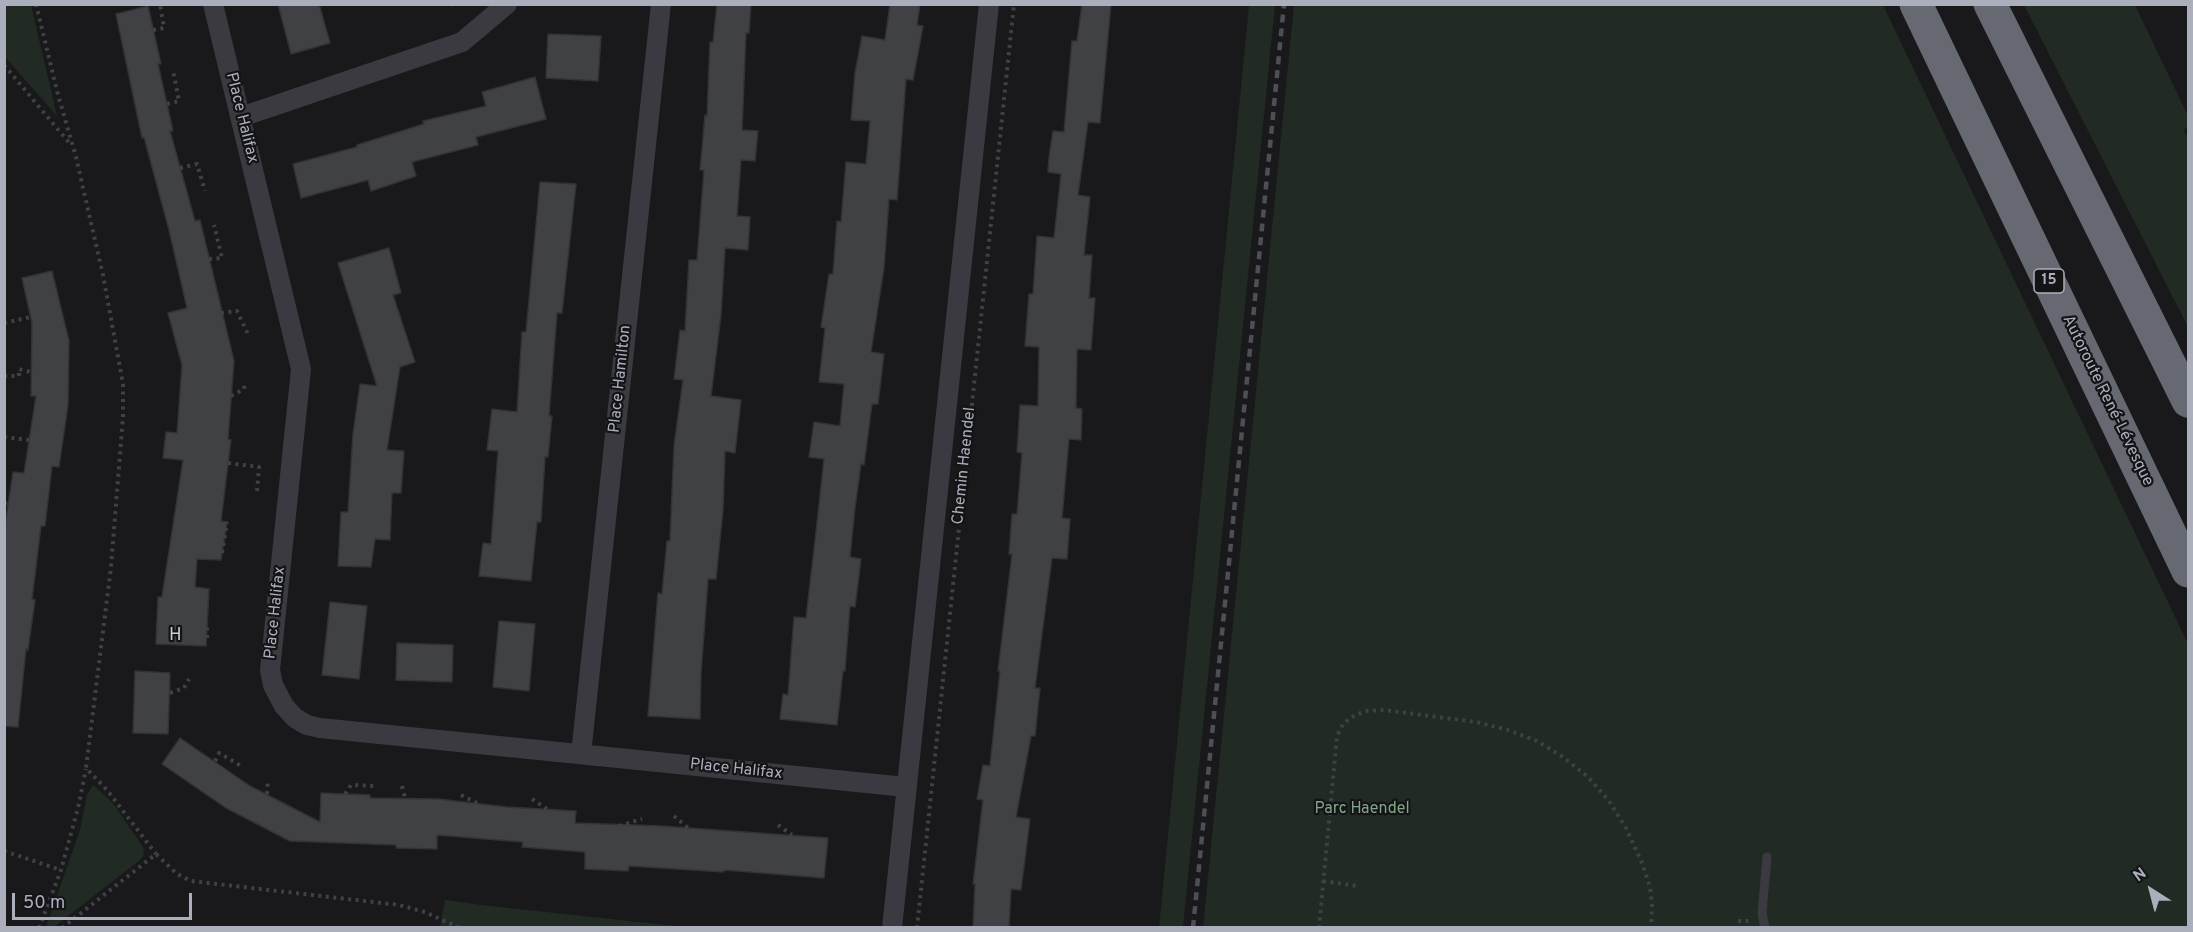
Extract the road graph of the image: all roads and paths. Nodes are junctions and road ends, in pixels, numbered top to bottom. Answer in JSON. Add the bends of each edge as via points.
{"nodes":[{"id":1,"x":36,"y":4,"type":"edge"},
{"id":2,"x":160,"y":4,"type":"edge"},
{"id":3,"x":213,"y":4,"type":"edge"},
{"id":4,"x":507,"y":4,"type":"edge"},
{"id":5,"x":661,"y":4,"type":"edge"},
{"id":6,"x":989,"y":4,"type":"edge"},
{"id":7,"x":1014,"y":4,"type":"edge"},
{"id":8,"x":1916,"y":4,"type":"edge"},
{"id":9,"x":1990,"y":4,"type":"edge"},
{"id":10,"x":153,"y":30,"type":"dead end"},
{"id":11,"x":4,"y":65,"type":"edge"},
{"id":12,"x":173,"y":70,"type":"dead end"},
{"id":13,"x":167,"y":104,"type":"dead end"},
{"id":14,"x":241,"y":117,"type":"junction"},
{"id":15,"x":72,"y":146,"type":"junction"},
{"id":16,"x":180,"y":168,"type":"dead end"},
{"id":17,"x":205,"y":191,"type":"dead end"},
{"id":18,"x":214,"y":225,"type":"dead end"},
{"id":19,"x":209,"y":259,"type":"dead end"},
{"id":20,"x":221,"y":314,"type":"dead end"},
{"id":21,"x":31,"y":317,"type":"dead end"},
{"id":22,"x":4,"y":323,"type":"edge"},
{"id":23,"x":248,"y":334,"type":"dead end"},
{"id":24,"x":32,"y":372,"type":"dead end"},
{"id":25,"x":4,"y":376,"type":"edge"},
{"id":26,"x":245,"y":382,"type":"dead end"},
{"id":27,"x":231,"y":396,"type":"dead end"},
{"id":28,"x":2188,"y":401,"type":"edge"},
{"id":29,"x":4,"y":437,"type":"edge"},
{"id":30,"x":29,"y":440,"type":"dead end"},
{"id":31,"x":228,"y":463,"type":"dead end"},
{"id":32,"x":257,"y":492,"type":"dead end"},
{"id":33,"x":227,"y":522,"type":"dead end"},
{"id":34,"x":222,"y":553,"type":"dead end"},
{"id":35,"x":2188,"y":571,"type":"edge"},
{"id":36,"x":207,"y":624,"type":"dead end"},
{"id":37,"x":207,"y":638,"type":"dead end"},
{"id":38,"x":189,"y":679,"type":"dead end"},
{"id":39,"x":170,"y":693,"type":"dead end"},
{"id":40,"x":581,"y":754,"type":"junction"},
{"id":41,"x":214,"y":761,"type":"dead end"},
{"id":42,"x":243,"y":766,"type":"dead end"},
{"id":43,"x":86,"y":768,"type":"junction"},
{"id":44,"x":268,"y":780,"type":"dead end"},
{"id":45,"x":376,"y":786,"type":"dead end"},
{"id":46,"x":402,"y":786,"type":"dead end"},
{"id":47,"x":906,"y":788,"type":"junction"},
{"id":48,"x":267,"y":794,"type":"dead end"},
{"id":49,"x":345,"y":794,"type":"dead end"},
{"id":50,"x":461,"y":795,"type":"dead end"},
{"id":51,"x":405,"y":798,"type":"dead end"},
{"id":52,"x":532,"y":799,"type":"dead end"},
{"id":53,"x":477,"y":803,"type":"dead end"},
{"id":54,"x":547,"y":809,"type":"dead end"},
{"id":55,"x":674,"y":816,"type":"dead end"},
{"id":56,"x":642,"y":819,"type":"dead end"},
{"id":57,"x":778,"y":825,"type":"dead end"},
{"id":58,"x":619,"y":826,"type":"dead end"},
{"id":59,"x":688,"y":828,"type":"dead end"},
{"id":60,"x":792,"y":835,"type":"dead end"},
{"id":61,"x":4,"y":851,"type":"edge"},
{"id":62,"x":156,"y":854,"type":"junction"},
{"id":63,"x":1767,"y":857,"type":"dead end"},
{"id":64,"x":62,"y":870,"type":"junction"},
{"id":65,"x":1323,"y":880,"type":"junction"},
{"id":66,"x":1358,"y":886,"type":"dead end"},
{"id":67,"x":39,"y":927,"type":"edge"},
{"id":68,"x":62,"y":927,"type":"edge"},
{"id":69,"x":460,"y":927,"type":"edge"},
{"id":70,"x":892,"y":927,"type":"edge"},
{"id":71,"x":917,"y":927,"type":"edge"},
{"id":72,"x":1319,"y":927,"type":"edge"},
{"id":73,"x":1651,"y":927,"type":"edge"},
{"id":74,"x":1765,"y":927,"type":"edge"}],
"edges":[{"from":1,"to":15,"type":"path"},
{"from":2,"to":10,"type":"path","via":[[164,28]]},
{"from":3,"to":14,"type":"street","name":"Place Halifax"},
{"from":4,"to":14,"type":"street","via":[[462,42]]},
{"from":5,"to":40,"type":"street","name":"Place Hamilton"},
{"from":6,"to":47,"type":"street","name":"Chemin Haendel"},
{"from":7,"to":71,"type":"path","name":"Chemin Haendel"},
{"from":8,"to":35,"type":"highway","name":"Autoroute René-Lévesque","number":"15"},
{"from":9,"to":28,"type":"highway"},
{"from":11,"to":15,"type":"path"},
{"from":12,"to":13,"type":"path","via":[[179,101]]},
{"from":14,"to":40,"type":"street","name":"Place Halifax","via":[[301,369],[270,670],[276,692],[295,718],[320,728]]},
{"from":15,"to":43,"type":"path","via":[[103,275],[123,384],[111,567]]},
{"from":16,"to":17,"type":"path","via":[[197,164]]},
{"from":18,"to":19,"type":"path","via":[[222,258]]},
{"from":20,"to":23,"type":"path","via":[[237,311]]},
{"from":21,"to":22,"type":"path"},
{"from":24,"to":25,"type":"path","via":[[19,369],[19,376]]},
{"from":26,"to":27,"type":"path","via":[[244,389]]},
{"from":29,"to":30,"type":"path"},
{"from":31,"to":32,"type":"path","via":[[259,467]]},
{"from":33,"to":34,"type":"path"},
{"from":36,"to":37,"type":"path"},
{"from":38,"to":39,"type":"path","via":[[184,688]]},
{"from":40,"to":47,"type":"street","name":"Place Halifax"},
{"from":41,"to":42,"type":"path","via":[[219,753]]},
{"from":43,"to":62,"type":"path"},
{"from":43,"to":64,"type":"path"},
{"from":44,"to":48,"type":"path"},
{"from":45,"to":49,"type":"path","via":[[351,785]]},
{"from":46,"to":51,"type":"path"},
{"from":47,"to":70,"type":"street","name":"Chemin Haendel"},
{"from":50,"to":53,"type":"path"},
{"from":52,"to":54,"type":"path"},
{"from":55,"to":59,"type":"path"},
{"from":56,"to":58,"type":"path"},
{"from":57,"to":60,"type":"path"},
{"from":61,"to":64,"type":"path"},
{"from":62,"to":68,"type":"path"},
{"from":62,"to":69,"type":"path","via":[[177,874],[191,881],[399,905]]},
{"from":63,"to":74,"type":"lane","via":[[1762,913]]},
{"from":64,"to":67,"type":"path"},
{"from":65,"to":66,"type":"path"},
{"from":65,"to":72,"type":"path"},
{"from":65,"to":73,"type":"path","via":[[1333,758],[1343,724],[1365,711],[1436,716],[1508,730],[1537,741],[1588,777],[1615,810],[1642,863],[1650,887]]}]}
